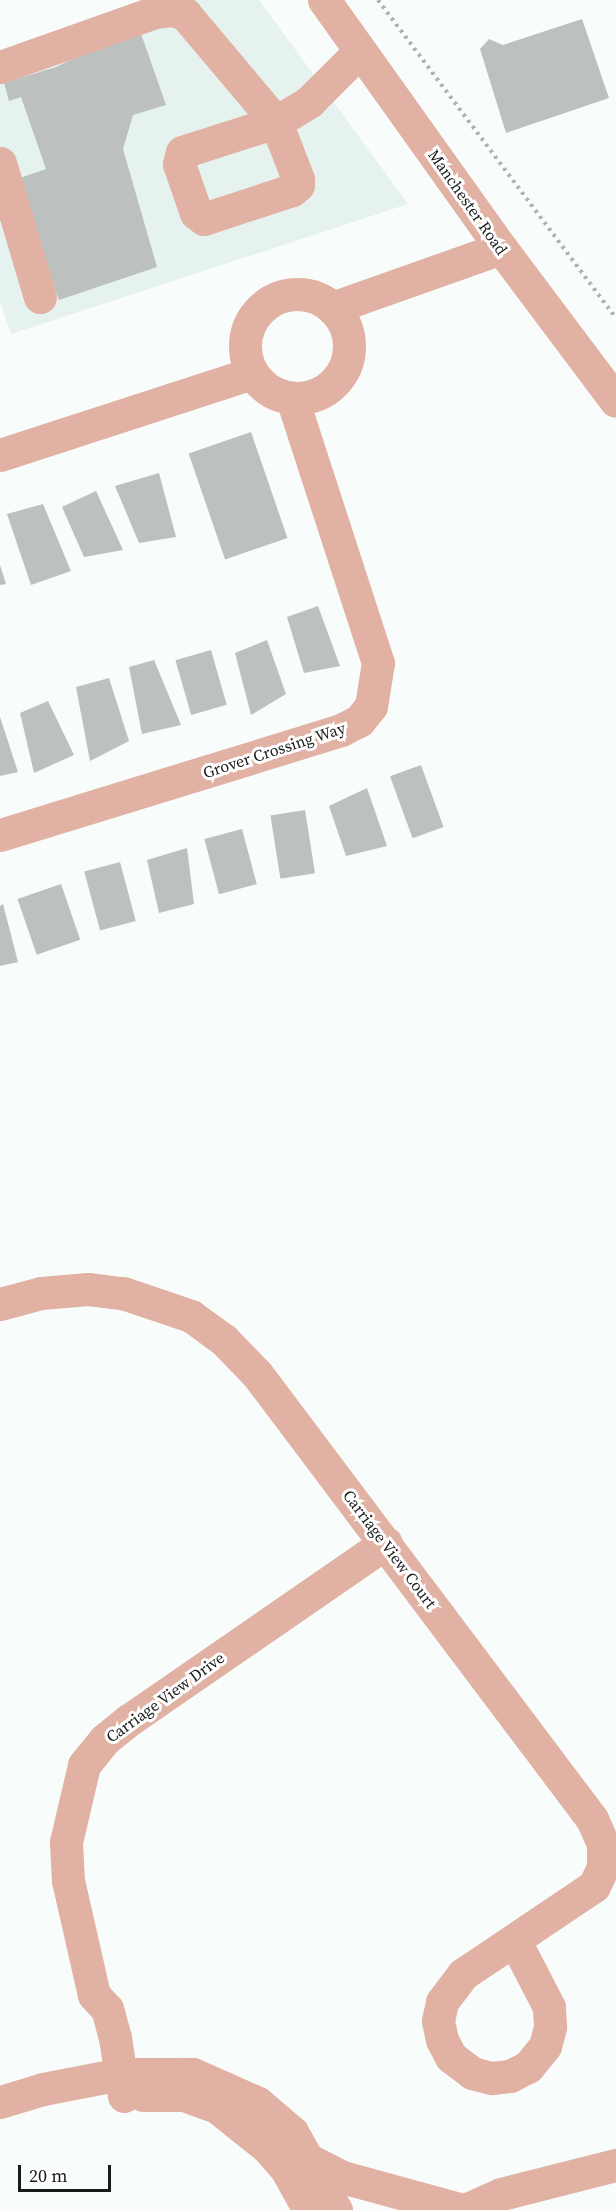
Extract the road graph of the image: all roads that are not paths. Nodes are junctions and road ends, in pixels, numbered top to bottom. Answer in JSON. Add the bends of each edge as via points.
{"nodes":[{"id":1,"x":324,"y":0,"type":"edge"},
{"id":2,"x":360,"y":51,"type":"junction"},
{"id":3,"x":0,"y":67,"type":"edge"},
{"id":4,"x":0,"y":163,"type":"edge"},
{"id":5,"x":501,"y":248,"type":"junction"},
{"id":6,"x":40,"y":297,"type":"dead end"},
{"id":7,"x":332,"y":308,"type":"junction"},
{"id":8,"x":252,"y":373,"type":"junction"},
{"id":9,"x":292,"y":398,"type":"junction"},
{"id":10,"x":616,"y":401,"type":"edge"},
{"id":11,"x":2,"y":447,"type":"edge"},
{"id":12,"x":0,"y":835,"type":"edge"},
{"id":13,"x":0,"y":1304,"type":"edge"},
{"id":14,"x":386,"y":1543,"type":"junction"},
{"id":15,"x":515,"y":1941,"type":"dead end"},
{"id":16,"x":113,"y":2087,"type":"junction"},
{"id":17,"x":0,"y":2103,"type":"edge"},
{"id":18,"x":0,"y":2123,"type":"edge"},
{"id":19,"x":311,"y":2161,"type":"junction"},
{"id":20,"x":616,"y":2165,"type":"edge"},
{"id":21,"x":309,"y":2210,"type":"edge"},
{"id":22,"x":336,"y":2210,"type":"edge"},
{"id":23,"x":464,"y":2210,"type":"edge"}],
"edges":[{"from":1,"to":2,"type":"street","name":"Manchester Road"},
{"from":2,"to":3,"type":"street","via":[[309,102],[276,122],[185,14],[172,10],[155,12]]},
{"from":2,"to":5,"type":"street","name":"Manchester Road"},
{"from":4,"to":6,"type":"street"},
{"from":5,"to":7,"type":"street"},
{"from":5,"to":10,"type":"street","name":"Manchester Road"},
{"from":7,"to":8,"type":"street","via":[[303,294],[271,301],[249,326],[246,358]]},
{"from":7,"to":9,"type":"street","via":[[348,336],[345,368],[323,392]]},
{"from":8,"to":9,"type":"street","via":[[270,390]]},
{"from":8,"to":11,"type":"street"},
{"from":9,"to":12,"type":"street","name":"Grover Crossing Way","via":[[378,663],[371,706],[359,721],[341,730]]},
{"from":13,"to":14,"type":"street","name":"Carriage View Court","via":[[41,1293],[87,1289],[123,1293],[191,1316],[224,1340],[257,1374]]},
{"from":14,"to":15,"type":"street","name":"Carriage View Court","via":[[592,1820],[603,1844],[603,1867],[594,1886]]},
{"from":14,"to":16,"type":"street","name":"Carriage View Drive","via":[[129,1720],[104,1740],[84,1765],[66,1842],[68,1881],[94,1995],[88,2012]]},
{"from":16,"to":17,"type":"street"},
{"from":16,"to":18,"type":"street"},
{"from":16,"to":19,"type":"street","via":[[193,2074],[258,2103],[292,2132]]},
{"from":16,"to":21,"type":"street","via":[[184,2096],[217,2107],[267,2147],[286,2169]]},
{"from":19,"to":22,"type":"street"},
{"from":19,"to":23,"type":"street","via":[[342,2177]]},
{"from":20,"to":23,"type":"street","via":[[501,2194]]}]}
